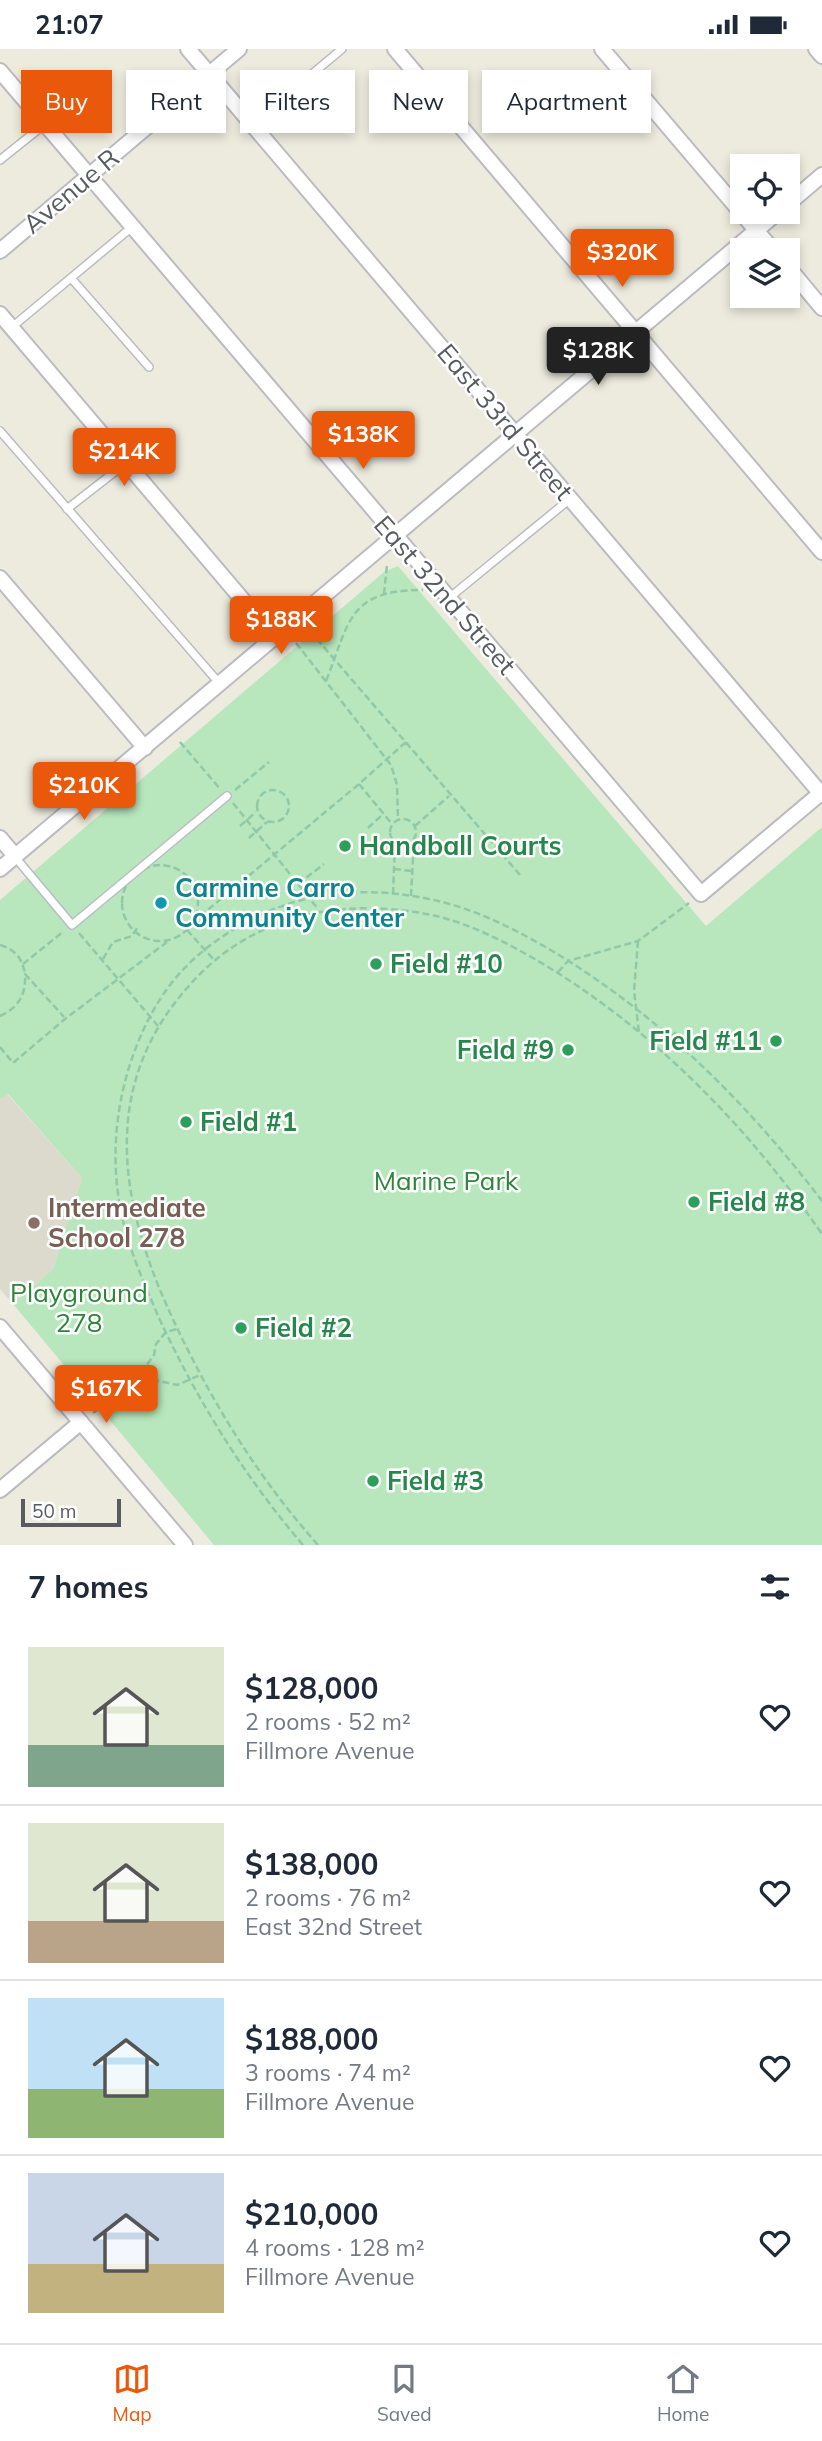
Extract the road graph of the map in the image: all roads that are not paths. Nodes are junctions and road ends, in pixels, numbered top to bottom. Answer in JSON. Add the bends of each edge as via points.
{"nodes":[{"id":1,"x":188,"y":49,"type":"edge"},
{"id":2,"x":239,"y":49,"type":"edge"},
{"id":3,"x":342,"y":49,"type":"edge"},
{"id":4,"x":395,"y":49,"type":"edge"},
{"id":5,"x":602,"y":49,"type":"edge"},
{"id":6,"x":816,"y":49,"type":"edge"},
{"id":7,"x":822,"y":57,"type":"edge"},
{"id":8,"x":206,"y":70,"type":"edge"},
{"id":9,"x":214,"y":70,"type":"edge"},
{"id":10,"x":317,"y":70,"type":"edge"},
{"id":11,"x":0,"y":71,"type":"edge"},
{"id":12,"x":226,"y":94,"type":"edge"},
{"id":13,"x":21,"y":96,"type":"edge"},
{"id":14,"x":240,"y":111,"type":"edge"},
{"id":15,"x":34,"y":133,"type":"edge"},
{"id":16,"x":53,"y":133,"type":"edge"},
{"id":17,"x":140,"y":133,"type":"edge"},
{"id":18,"x":259,"y":133,"type":"edge"},
{"id":19,"x":0,"y":160,"type":"edge"},
{"id":20,"x":822,"y":175,"type":"edge"},
{"id":21,"x":89,"y":176,"type":"junction"},
{"id":22,"x":800,"y":194,"type":"edge"},
{"id":23,"x":763,"y":224,"type":"edge"},
{"id":24,"x":132,"y":227,"type":"junction"},
{"id":25,"x":756,"y":230,"type":"junction"},
{"id":26,"x":763,"y":238,"type":"edge"},
{"id":27,"x":0,"y":251,"type":"edge"},
{"id":28,"x":71,"y":278,"type":"junction"},
{"id":29,"x":800,"y":281,"type":"edge"},
{"id":30,"x":822,"y":308,"type":"edge"},
{"id":31,"x":0,"y":314,"type":"edge"},
{"id":32,"x":11,"y":328,"type":"junction"},
{"id":33,"x":635,"y":332,"type":"junction"},
{"id":34,"x":149,"y":367,"type":"dead end"},
{"id":35,"x":0,"y":431,"type":"edge"},
{"id":36,"x":516,"y":435,"type":"junction"},
{"id":37,"x":126,"y":463,"type":"junction"},
{"id":38,"x":570,"y":499,"type":"junction"},
{"id":39,"x":67,"y":509,"type":"junction"},
{"id":40,"x":395,"y":536,"type":"junction"},
{"id":41,"x":822,"y":552,"type":"edge"},
{"id":42,"x":0,"y":577,"type":"edge"},
{"id":43,"x":449,"y":599,"type":"junction"},
{"id":44,"x":275,"y":638,"type":"junction"},
{"id":45,"x":220,"y":684,"type":"junction"},
{"id":46,"x":145,"y":748,"type":"junction"},
{"id":47,"x":821,"y":794,"type":"edge"},
{"id":48,"x":227,"y":796,"type":"road end"},
{"id":49,"x":0,"y":838,"type":"edge"},
{"id":50,"x":15,"y":856,"type":"junction"},
{"id":51,"x":0,"y":869,"type":"edge"},
{"id":52,"x":0,"y":1327,"type":"edge"},
{"id":53,"x":87,"y":1418,"type":"junction"},
{"id":54,"x":0,"y":1490,"type":"edge"},
{"id":55,"x":185,"y":1545,"type":"edge"}],
"edges":[{"from":1,"to":8,"type":"street","name":"East 33rd Street"},
{"from":2,"to":9,"type":"street","name":"Avenue R"},
{"from":3,"to":10,"type":"lane"},
{"from":4,"to":33,"type":"street"},
{"from":5,"to":25,"type":"street"},
{"from":6,"to":7,"type":"street"},
{"from":11,"to":13,"type":"street","name":"East 32nd Street"},
{"from":12,"to":14,"type":"street","name":"East 33rd Street"},
{"from":15,"to":19,"type":"lane"},
{"from":16,"to":21,"type":"street","name":"East 32nd Street"},
{"from":17,"to":21,"type":"street","name":"Avenue R"},
{"from":18,"to":36,"type":"street","name":"East 33rd Street"},
{"from":20,"to":22,"type":"street"},
{"from":21,"to":24,"type":"street","name":"East 32nd Street"},
{"from":21,"to":27,"type":"street","name":"Avenue R"},
{"from":23,"to":25,"type":"street"},
{"from":24,"to":28,"type":"lane"},
{"from":24,"to":40,"type":"street","name":"East 32nd Street"},
{"from":25,"to":26,"type":"street"},
{"from":25,"to":33,"type":"street"},
{"from":28,"to":32,"type":"lane"},
{"from":28,"to":34,"type":"lane"},
{"from":29,"to":30,"type":"street"},
{"from":31,"to":32,"type":"street"},
{"from":32,"to":37,"type":"street"},
{"from":33,"to":36,"type":"street"},
{"from":33,"to":41,"type":"street"},
{"from":35,"to":39,"type":"lane"},
{"from":36,"to":38,"type":"street","name":"East 33rd Street"},
{"from":36,"to":40,"type":"street"},
{"from":37,"to":39,"type":"lane"},
{"from":37,"to":44,"type":"street"},
{"from":38,"to":43,"type":"lane"},
{"from":38,"to":47,"type":"street","name":"East 33rd Street"},
{"from":39,"to":45,"type":"lane"},
{"from":40,"to":43,"type":"street","name":"East 32nd Street"},
{"from":40,"to":44,"type":"street"},
{"from":42,"to":46,"type":"street"},
{"from":43,"to":47,"type":"street","name":"East 32nd Street","via":[[695,898]]},
{"from":44,"to":45,"type":"street"},
{"from":45,"to":46,"type":"street"},
{"from":46,"to":50,"type":"street"},
{"from":48,"to":50,"type":"lane","via":[[72,925]]},
{"from":49,"to":50,"type":"street"},
{"from":50,"to":51,"type":"street"},
{"from":52,"to":53,"type":"street"},
{"from":53,"to":54,"type":"street"},
{"from":53,"to":55,"type":"street"}]}
